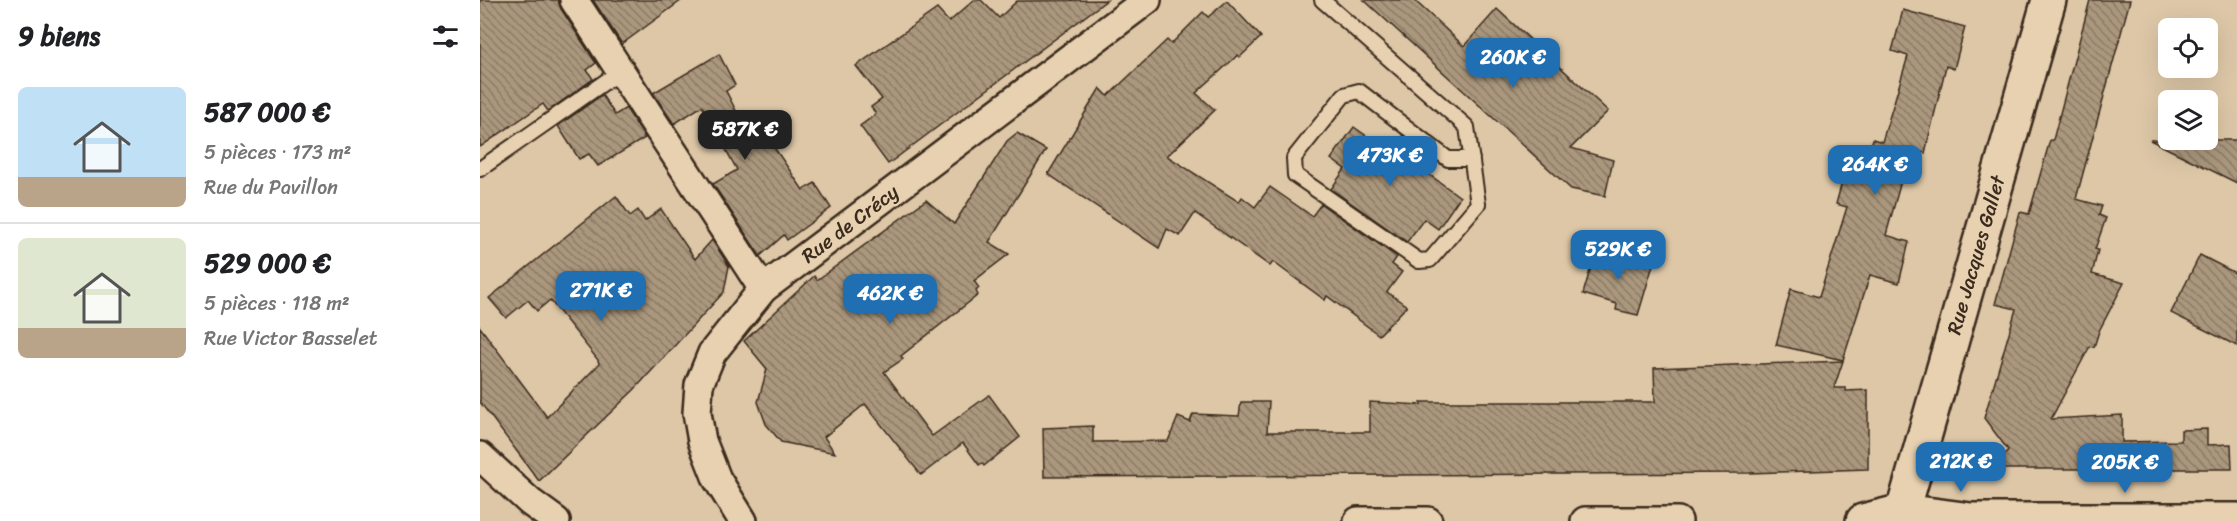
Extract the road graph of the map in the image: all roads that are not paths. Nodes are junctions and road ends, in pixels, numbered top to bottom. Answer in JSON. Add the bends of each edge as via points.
{"nodes":[{"id":1,"x":574,"y":0,"type":"edge"},
{"id":2,"x":1147,"y":0,"type":"edge"},
{"id":3,"x":1322,"y":0,"type":"edge"},
{"id":4,"x":2049,"y":0,"type":"edge"},
{"id":5,"x":622,"y":70,"type":"junction"},
{"id":6,"x":1472,"y":159,"type":"junction"},
{"id":7,"x":480,"y":170,"type":"edge"},
{"id":8,"x":764,"y":289,"type":"junction"},
{"id":9,"x":480,"y":456,"type":"edge"},
{"id":10,"x":1903,"y":511,"type":"junction"},
{"id":11,"x":2237,"y":520,"type":"edge"},
{"id":12,"x":556,"y":521,"type":"edge"},
{"id":13,"x":743,"y":521,"type":"edge"},
{"id":14,"x":1358,"y":521,"type":"edge"},
{"id":15,"x":1428,"y":521,"type":"edge"},
{"id":16,"x":1585,"y":521,"type":"edge"},
{"id":17,"x":1678,"y":521,"type":"edge"},
{"id":18,"x":1863,"y":521,"type":"edge"}],
"edges":[{"from":1,"to":5,"type":"street"},
{"from":2,"to":8,"type":"street","name":"Rue de Crécy"},
{"from":3,"to":6,"type":"lane","via":[[1467,127]]},
{"from":4,"to":10,"type":"main road","name":"Rue Jacques Gallet"},
{"from":5,"to":7,"type":"lane"},
{"from":5,"to":8,"type":"street"},
{"from":6,"to":6,"type":"lane","via":[[1448,159],[1359,91],[1344,94],[1294,158],[1295,176],[1419,261],[1430,260],[1478,204]]},
{"from":8,"to":13,"type":"street","name":"Rue de Crécy","via":[[712,353],[699,385],[697,404],[702,441],[717,479]]},
{"from":9,"to":12,"type":"street"},
{"from":10,"to":11,"type":"main road","via":[[1971,520]]},
{"from":10,"to":18,"type":"main road"},
{"from":14,"to":15,"type":"street"},
{"from":16,"to":17,"type":"street"}]}
